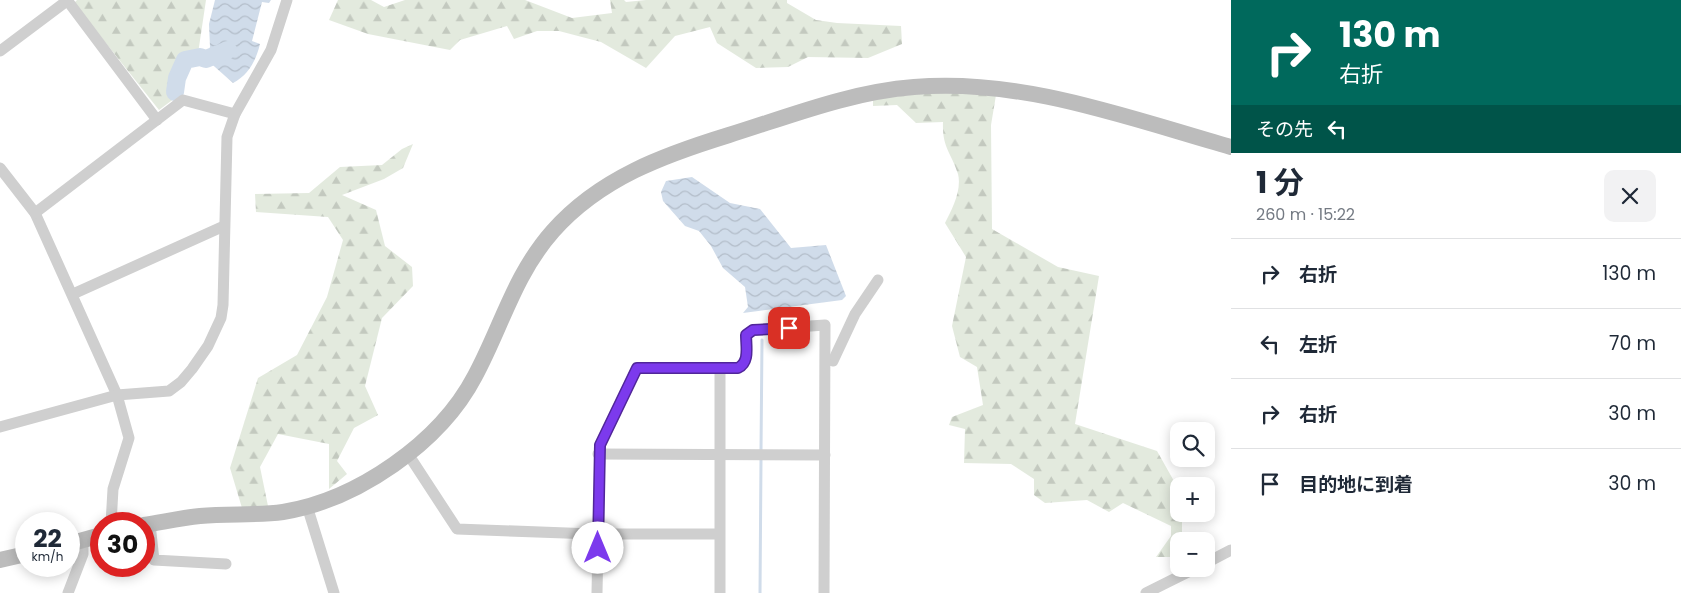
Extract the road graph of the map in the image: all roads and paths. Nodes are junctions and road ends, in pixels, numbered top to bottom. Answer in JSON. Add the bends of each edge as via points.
{"nodes":[{"id":1,"x":68,"y":0,"type":"edge"},
{"id":2,"x":287,"y":0,"type":"edge"},
{"id":3,"x":0,"y":52,"type":"edge"},
{"id":4,"x":235,"y":114,"type":"junction"},
{"id":5,"x":157,"y":120,"type":"junction"},
{"id":6,"x":1231,"y":147,"type":"edge"},
{"id":7,"x":0,"y":168,"type":"edge"},
{"id":8,"x":35,"y":214,"type":"junction"},
{"id":9,"x":224,"y":226,"type":"junction"},
{"id":10,"x":878,"y":280,"type":"dead end"},
{"id":11,"x":73,"y":294,"type":"junction"},
{"id":12,"x":826,"y":359,"type":"junction"},
{"id":13,"x":720,"y":370,"type":"junction"},
{"id":14,"x":117,"y":395,"type":"junction"},
{"id":15,"x":0,"y":427,"type":"edge"},
{"id":16,"x":408,"y":454,"type":"junction"},
{"id":17,"x":598,"y":454,"type":"junction"},
{"id":18,"x":719,"y":455,"type":"junction"},
{"id":19,"x":824,"y":455,"type":"junction"},
{"id":20,"x":306,"y":506,"type":"junction"},
{"id":21,"x":112,"y":512,"type":"edge"},
{"id":22,"x":155,"y":523,"type":"edge"},
{"id":23,"x":598,"y":533,"type":"junction"},
{"id":24,"x":719,"y":534,"type":"junction"},
{"id":25,"x":80,"y":549,"type":"edge"},
{"id":26,"x":1231,"y":550,"type":"edge"},
{"id":27,"x":15,"y":557,"type":"edge"},
{"id":28,"x":1215,"y":558,"type":"edge"},
{"id":29,"x":0,"y":560,"type":"edge"},
{"id":30,"x":155,"y":560,"type":"edge"},
{"id":31,"x":80,"y":562,"type":"edge"},
{"id":32,"x":226,"y":564,"type":"dead end"},
{"id":33,"x":74,"y":577,"type":"edge"},
{"id":34,"x":1178,"y":577,"type":"edge"},
{"id":35,"x":68,"y":593,"type":"edge"},
{"id":36,"x":334,"y":593,"type":"edge"},
{"id":37,"x":597,"y":593,"type":"edge"},
{"id":38,"x":720,"y":593,"type":"edge"},
{"id":39,"x":824,"y":593,"type":"edge"},
{"id":40,"x":1146,"y":593,"type":"edge"}],
"edges":[{"from":1,"to":3,"type":"street"},
{"from":1,"to":5,"type":"street"},
{"from":2,"to":4,"type":"street","via":[[271,50]]},
{"from":4,"to":5,"type":"street","via":[[183,100]]},
{"from":4,"to":9,"type":"street","via":[[227,137]]},
{"from":5,"to":8,"type":"street"},
{"from":6,"to":16,"type":"street","via":[[1051,97],[1007,88],[954,86],[878,92],[820,105],[693,146],[627,173],[594,194],[553,232],[532,258],[509,298],[474,378],[446,418]]},
{"from":7,"to":8,"type":"street"},
{"from":8,"to":11,"type":"street"},
{"from":9,"to":11,"type":"street"},
{"from":9,"to":14,"type":"street","via":[[223,305],[221,318],[208,346],[192,369],[170,391]]},
{"from":10,"to":12,"type":"street","via":[[855,314],[833,362]]},
{"from":11,"to":14,"type":"street"},
{"from":12,"to":13,"type":"street","via":[[825,325],[753,330],[746,335],[744,365]]},
{"from":12,"to":19,"type":"street"},
{"from":13,"to":17,"type":"street","via":[[637,368]]},
{"from":13,"to":18,"type":"street"},
{"from":14,"to":15,"type":"street"},
{"from":14,"to":21,"type":"street","via":[[129,438],[113,489]]},
{"from":16,"to":20,"type":"street","via":[[364,483]]},
{"from":16,"to":23,"type":"street","via":[[457,529]]},
{"from":17,"to":18,"type":"street"},
{"from":17,"to":23,"type":"street"},
{"from":18,"to":19,"type":"street"},
{"from":18,"to":24,"type":"street"},
{"from":19,"to":39,"type":"street"},
{"from":20,"to":22,"type":"street","via":[[282,512],[202,516]]},
{"from":20,"to":36,"type":"street"},
{"from":23,"to":24,"type":"street"},
{"from":23,"to":37,"type":"street"},
{"from":24,"to":38,"type":"street"},
{"from":25,"to":31,"type":"street","via":[[83,554]]},
{"from":26,"to":28,"type":"street"},
{"from":27,"to":29,"type":"street"},
{"from":30,"to":32,"type":"street"},
{"from":33,"to":35,"type":"street"},
{"from":34,"to":40,"type":"street"}]}
